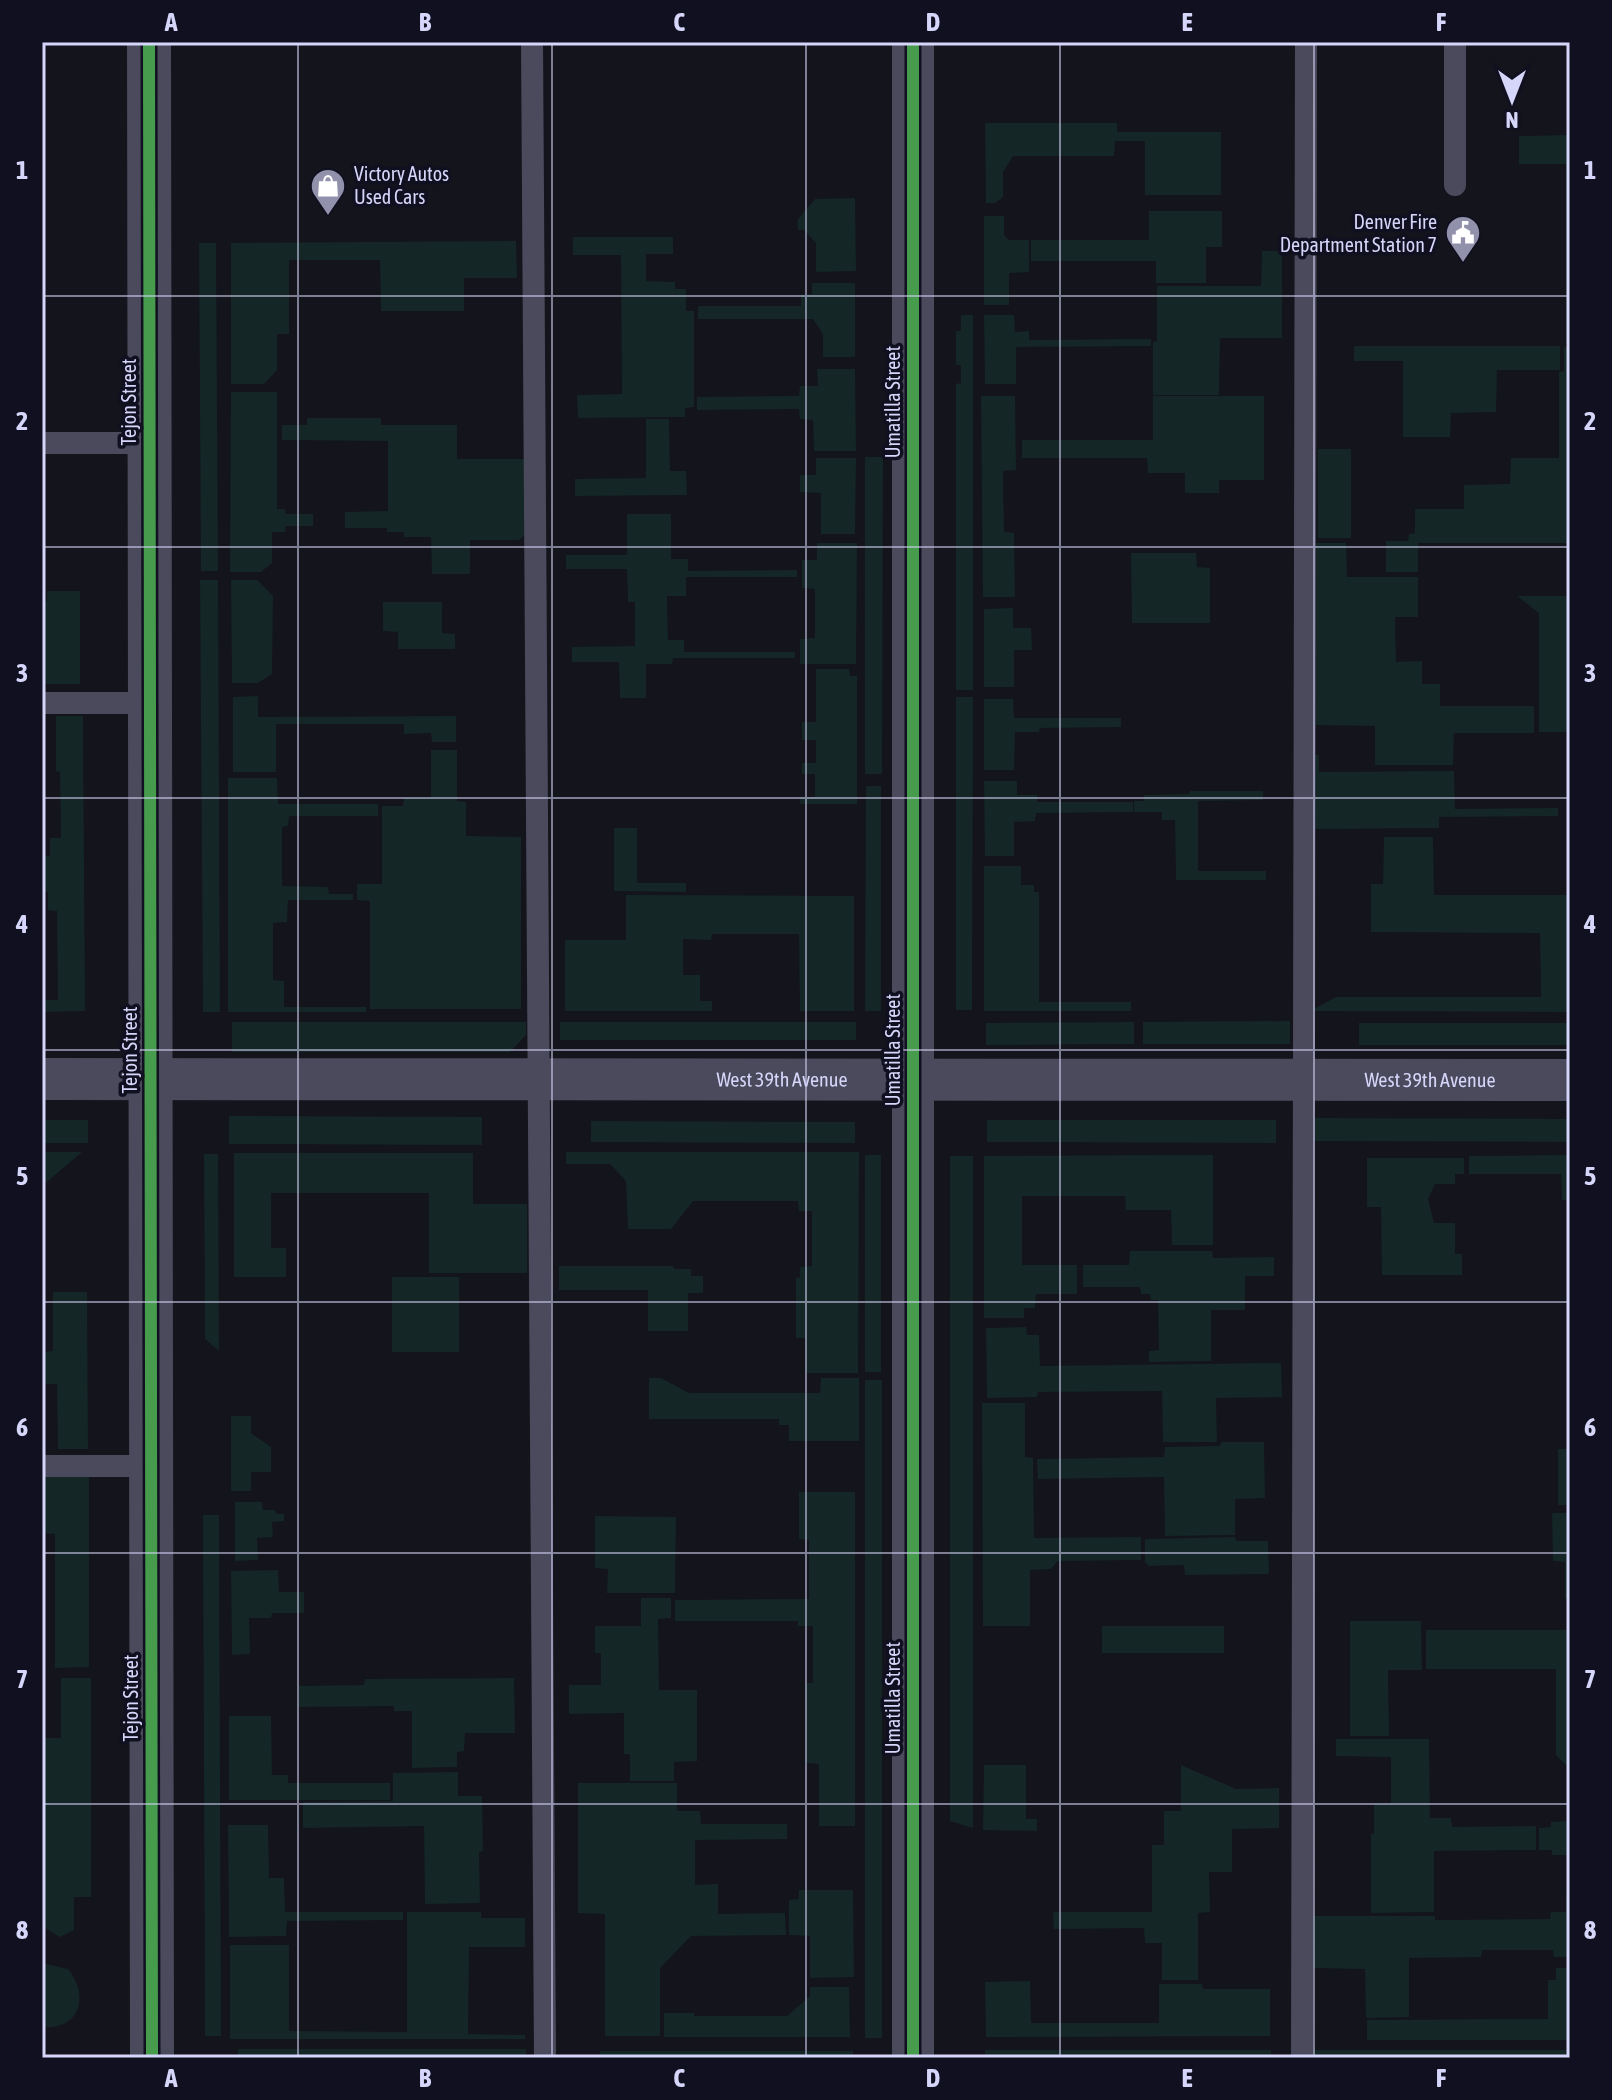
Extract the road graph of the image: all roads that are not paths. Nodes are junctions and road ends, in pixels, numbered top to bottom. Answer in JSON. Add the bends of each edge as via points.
{"nodes":[{"id":1,"x":149,"y":42,"type":"edge"},
{"id":2,"x":532,"y":42,"type":"edge"},
{"id":3,"x":913,"y":42,"type":"edge"},
{"id":4,"x":1306,"y":42,"type":"edge"},
{"id":5,"x":1455,"y":42,"type":"edge"},
{"id":6,"x":1455,"y":185,"type":"dead end"},
{"id":7,"x":42,"y":443,"type":"edge"},
{"id":8,"x":149,"y":443,"type":"junction"},
{"id":9,"x":42,"y":703,"type":"edge"},
{"id":10,"x":150,"y":703,"type":"junction"},
{"id":11,"x":42,"y":1079,"type":"edge"},
{"id":12,"x":150,"y":1079,"type":"junction"},
{"id":13,"x":538,"y":1080,"type":"junction"},
{"id":14,"x":913,"y":1080,"type":"junction"},
{"id":15,"x":1304,"y":1080,"type":"junction"},
{"id":16,"x":1570,"y":1080,"type":"edge"},
{"id":17,"x":42,"y":1466,"type":"edge"},
{"id":18,"x":150,"y":1466,"type":"junction"},
{"id":19,"x":152,"y":2058,"type":"edge"},
{"id":20,"x":545,"y":2058,"type":"edge"},
{"id":21,"x":913,"y":2058,"type":"edge"},
{"id":22,"x":1302,"y":2058,"type":"edge"}],
"edges":[{"from":1,"to":8,"type":"street","name":"Tejon Street"},
{"from":2,"to":13,"type":"lane"},
{"from":3,"to":14,"type":"street","name":"Umatilla Street"},
{"from":4,"to":15,"type":"lane"},
{"from":5,"to":6,"type":"lane"},
{"from":7,"to":8,"type":"lane"},
{"from":8,"to":10,"type":"street","name":"Tejon Street"},
{"from":9,"to":10,"type":"lane"},
{"from":10,"to":12,"type":"street","name":"Tejon Street"},
{"from":11,"to":12,"type":"street","name":"West 39th Avenue"},
{"from":12,"to":13,"type":"street","name":"West 39th Avenue"},
{"from":12,"to":18,"type":"street","name":"Tejon Street"},
{"from":13,"to":14,"type":"street","name":"West 39th Avenue"},
{"from":13,"to":20,"type":"lane"},
{"from":14,"to":15,"type":"street","name":"West 39th Avenue"},
{"from":14,"to":21,"type":"street","name":"Umatilla Street"},
{"from":15,"to":16,"type":"street","name":"West 39th Avenue"},
{"from":15,"to":22,"type":"lane"},
{"from":17,"to":18,"type":"lane"},
{"from":18,"to":19,"type":"street","name":"Tejon Street"}]}
